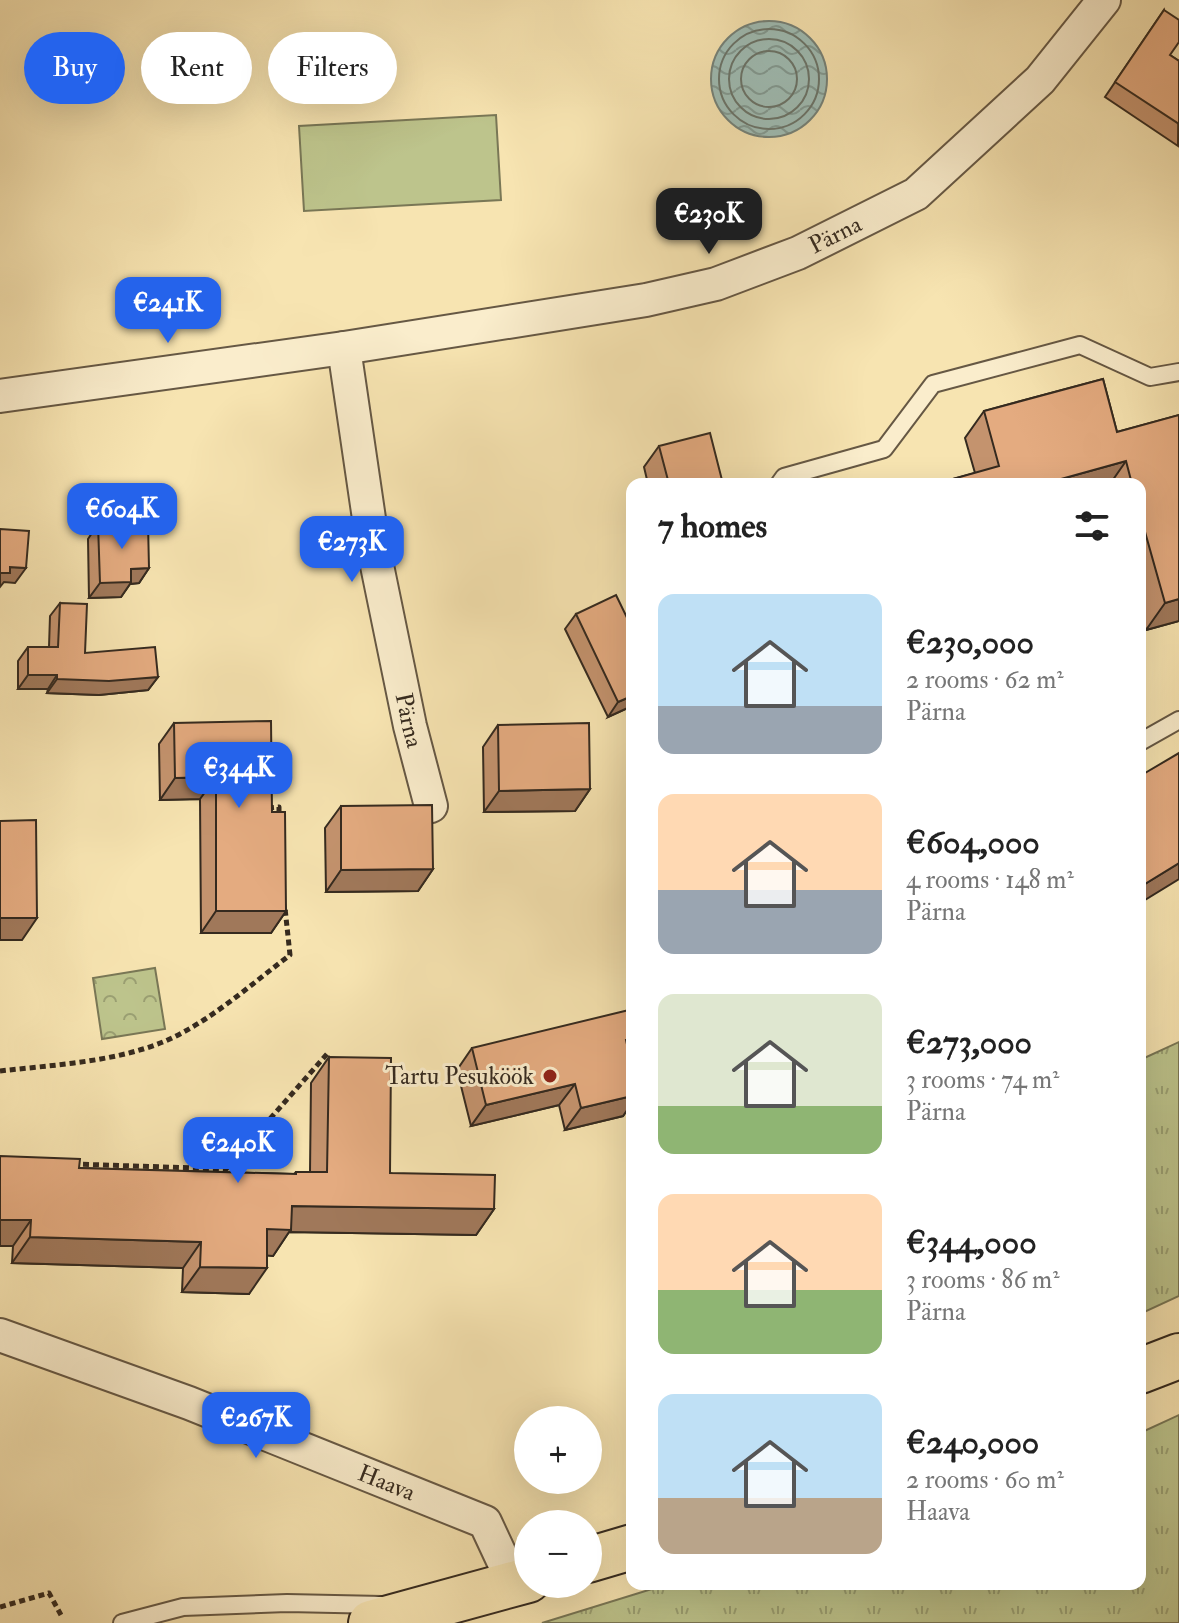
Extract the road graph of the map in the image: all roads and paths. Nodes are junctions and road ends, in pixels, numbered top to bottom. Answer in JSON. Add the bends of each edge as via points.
{"nodes":[{"id":1,"x":1104,"y":0,"type":"edge"},
{"id":2,"x":344,"y":348,"type":"junction"},
{"id":3,"x":1179,"y":372,"type":"edge"},
{"id":4,"x":0,"y":396,"type":"edge"},
{"id":5,"x":783,"y":478,"type":"edge"},
{"id":6,"x":1179,"y":720,"type":"edge"},
{"id":7,"x":1146,"y":739,"type":"edge"},
{"id":8,"x":431,"y":806,"type":"edge"},
{"id":9,"x":265,"y":808,"type":"edge"},
{"id":10,"x":280,"y":823,"type":"edge"},
{"id":11,"x":285,"y":902,"type":"edge"},
{"id":12,"x":327,"y":1054,"type":"edge"},
{"id":13,"x":0,"y":1071,"type":"edge"},
{"id":14,"x":60,"y":1163,"type":"edge"},
{"id":15,"x":0,"y":1335,"type":"edge"},
{"id":16,"x":1179,"y":1356,"type":"edge"},
{"id":17,"x":1146,"y":1369,"type":"edge"},
{"id":18,"x":626,"y":1549,"type":"edge"},
{"id":19,"x":602,"y":1556,"type":"edge"},
{"id":20,"x":514,"y":1570,"type":"edge"},
{"id":21,"x":514,"y":1584,"type":"edge"},
{"id":22,"x":0,"y":1607,"type":"edge"},
{"id":23,"x":431,"y":1607,"type":"junction"},
{"id":24,"x":61,"y":1615,"type":"dead end"},
{"id":25,"x":122,"y":1623,"type":"edge"},
{"id":26,"x":371,"y":1623,"type":"edge"}],
"edges":[{"from":1,"to":2,"type":"street","name":"Pärna","via":[[1040,80],[916,194],[798,253],[716,284],[646,300]]},
{"from":2,"to":4,"type":"street","name":"Pärna"},
{"from":2,"to":8,"type":"street","name":"Pärna","via":[[373,546]]},
{"from":3,"to":5,"type":"lane","via":[[1150,377],[1080,345],[933,384],[884,449]]},
{"from":6,"to":7,"type":"lane"},
{"from":9,"to":10,"type":"path","via":[[279,807]]},
{"from":11,"to":13,"type":"path","via":[[290,955],[210,1016],[135,1052]]},
{"from":12,"to":14,"type":"path","via":[[226,1169]]},
{"from":15,"to":20,"type":"street","name":"Haava","via":[[189,1403],[485,1522]]},
{"from":16,"to":17,"type":"highway"},
{"from":18,"to":19,"type":"highway"},
{"from":21,"to":23,"type":"highway"},
{"from":22,"to":24,"type":"path","via":[[49,1593]]},
{"from":23,"to":25,"type":"lane","via":[[183,1607]]},
{"from":23,"to":26,"type":"highway"}]}
